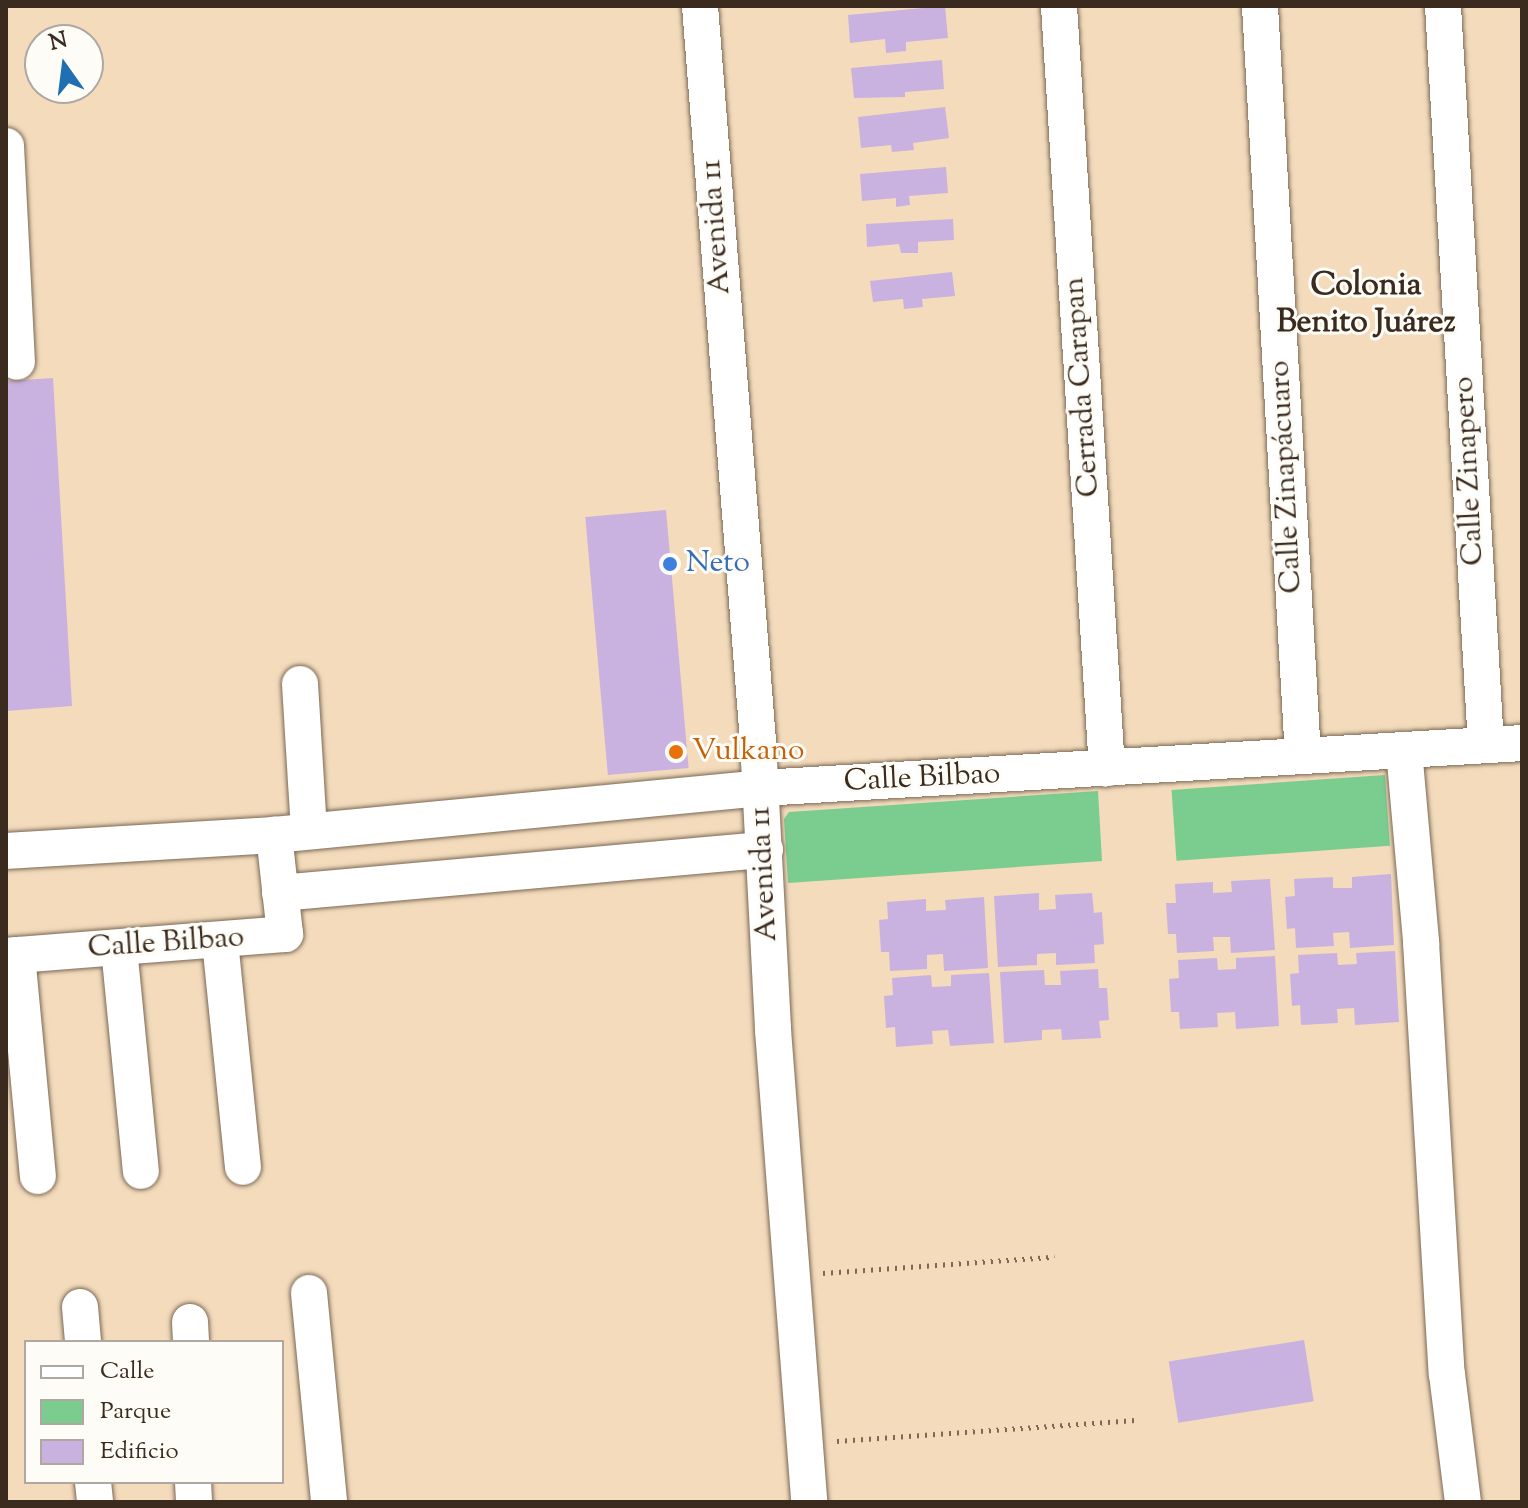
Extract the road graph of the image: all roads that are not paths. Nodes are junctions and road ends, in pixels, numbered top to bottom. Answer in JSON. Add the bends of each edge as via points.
{"nodes":[{"id":1,"x":700,"y":6,"type":"edge"},
{"id":2,"x":1059,"y":6,"type":"edge"},
{"id":3,"x":1260,"y":6,"type":"edge"},
{"id":4,"x":1443,"y":6,"type":"edge"},
{"id":5,"x":6,"y":146,"type":"edge"},
{"id":6,"x":17,"y":362,"type":"dead end"},
{"id":7,"x":300,"y":684,"type":"dead end"},
{"id":8,"x":1522,"y":743,"type":"edge"},
{"id":9,"x":1486,"y":745,"type":"junction"},
{"id":10,"x":1404,"y":750,"type":"junction"},
{"id":11,"x":1303,"y":756,"type":"junction"},
{"id":12,"x":1107,"y":768,"type":"junction"},
{"id":13,"x":761,"y":788,"type":"junction"},
{"id":14,"x":292,"y":833,"type":"junction"},
{"id":15,"x":765,"y":850,"type":"junction"},
{"id":16,"x":6,"y":851,"type":"edge"},
{"id":17,"x":280,"y":893,"type":"junction"},
{"id":18,"x":220,"y":941,"type":"junction"},
{"id":19,"x":119,"y":948,"type":"junction"},
{"id":20,"x":11,"y":956,"type":"edge"},
{"id":21,"x":243,"y":1167,"type":"dead end"},
{"id":22,"x":141,"y":1171,"type":"dead end"},
{"id":23,"x":38,"y":1176,"type":"dead end"},
{"id":24,"x":309,"y":1293,"type":"dead end"},
{"id":25,"x":329,"y":1502,"type":"edge"},
{"id":26,"x":809,"y":1502,"type":"edge"},
{"id":27,"x":1463,"y":1502,"type":"edge"}],
"edges":[{"from":1,"to":13,"type":"street","name":"Avenida 11"},
{"from":2,"to":12,"type":"street","name":"Cerrada Carapan"},
{"from":3,"to":11,"type":"street","name":"Calle Zinapácuaro"},
{"from":4,"to":9,"type":"street","name":"Calle Zinapero"},
{"from":5,"to":6,"type":"street"},
{"from":7,"to":14,"type":"street"},
{"from":8,"to":9,"type":"street","name":"Calle Bilbao"},
{"from":9,"to":10,"type":"street","name":"Calle Bilbao"},
{"from":10,"to":11,"type":"street","name":"Calle Bilbao"},
{"from":10,"to":27,"type":"street","via":[[1447,1374]]},
{"from":11,"to":12,"type":"street","name":"Calle Bilbao"},
{"from":12,"to":13,"type":"street","name":"Calle Bilbao"},
{"from":13,"to":14,"type":"street","name":"Calle Bilbao"},
{"from":13,"to":15,"type":"street","name":"Avenida 11"},
{"from":14,"to":16,"type":"street","name":"Calle Bilbao"},
{"from":14,"to":17,"type":"street","name":"Calle Bilbao"},
{"from":15,"to":17,"type":"street"},
{"from":15,"to":26,"type":"street","name":"Avenida 11","via":[[773,1030]]},
{"from":17,"to":18,"type":"street","name":"Calle Bilbao","via":[[285,934]]},
{"from":18,"to":19,"type":"street","name":"Calle Bilbao"},
{"from":18,"to":21,"type":"street"},
{"from":19,"to":20,"type":"street","name":"Calle Bilbao"},
{"from":19,"to":22,"type":"street"},
{"from":20,"to":23,"type":"street"},
{"from":24,"to":25,"type":"street"}]}
